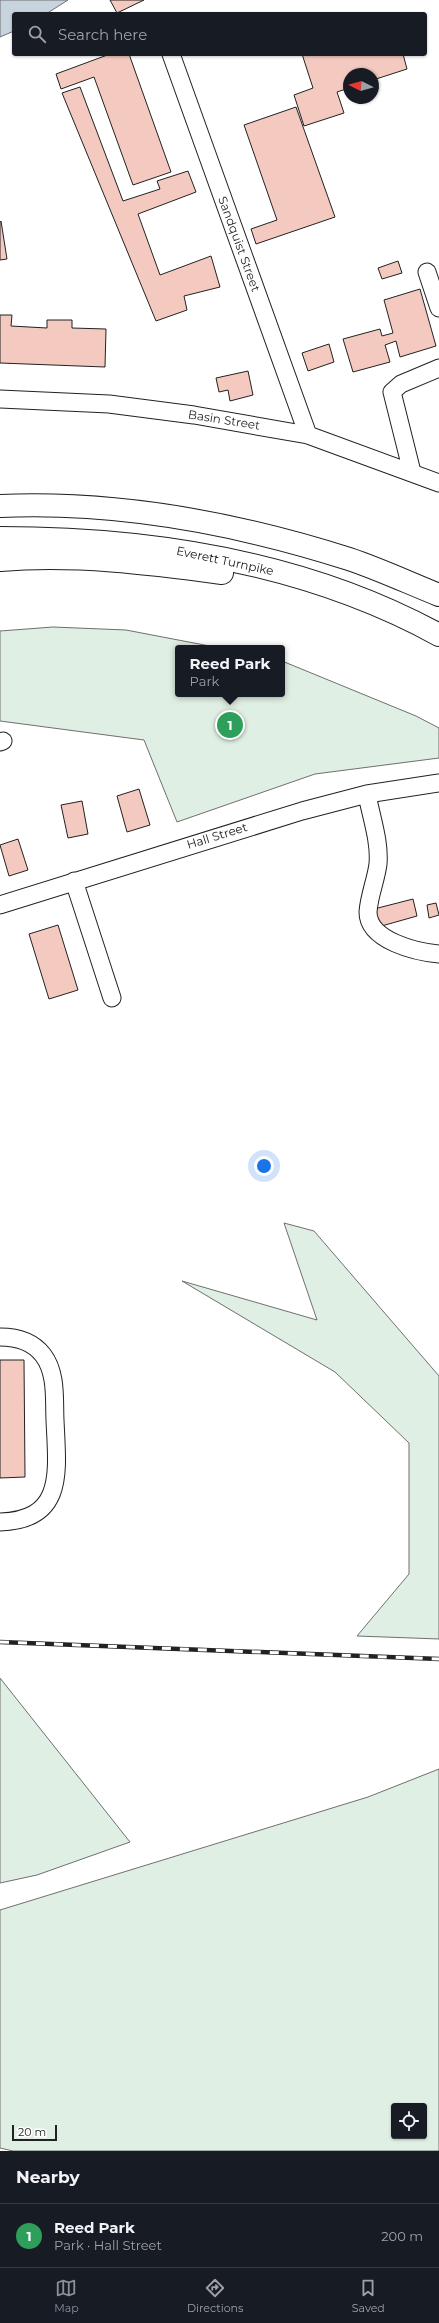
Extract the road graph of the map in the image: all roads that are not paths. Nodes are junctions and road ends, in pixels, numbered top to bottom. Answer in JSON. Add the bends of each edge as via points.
{"nodes":[{"id":1,"x":172,"y":56,"type":"edge"},
{"id":2,"x":427,"y":272,"type":"dead end"},
{"id":3,"x":439,"y":308,"type":"edge"},
{"id":4,"x":439,"y":368,"type":"edge"},
{"id":5,"x":0,"y":399,"type":"edge"},
{"id":6,"x":308,"y":434,"type":"junction"},
{"id":7,"x":412,"y":472,"type":"junction"},
{"id":8,"x":439,"y":483,"type":"edge"},
{"id":9,"x":0,"y":506,"type":"edge"},
{"id":10,"x":0,"y":538,"type":"edge"},
{"id":11,"x":0,"y":560,"type":"edge"},
{"id":12,"x":329,"y":585,"type":"junction"},
{"id":13,"x":439,"y":595,"type":"edge"},
{"id":14,"x":439,"y":635,"type":"edge"},
{"id":15,"x":439,"y":783,"type":"edge"},
{"id":16,"x":367,"y":794,"type":"junction"},
{"id":17,"x":74,"y":881,"type":"junction"},
{"id":18,"x":0,"y":905,"type":"edge"},
{"id":19,"x":439,"y":954,"type":"edge"},
{"id":20,"x":112,"y":998,"type":"dead end"},
{"id":21,"x":0,"y":1337,"type":"edge"},
{"id":22,"x":0,"y":1522,"type":"edge"}],
"edges":[{"from":1,"to":6,"type":"street","name":"Sandquist Street"},
{"from":2,"to":3,"type":"street"},
{"from":4,"to":7,"type":"street","via":[[401,384],[392,392]]},
{"from":5,"to":6,"type":"street","name":"Basin Street","via":[[108,404]]},
{"from":6,"to":7,"type":"street","name":"Basin Street"},
{"from":7,"to":8,"type":"street","name":"Basin Street"},
{"from":9,"to":13,"type":"highway","via":[[40,504],[146,512],[249,530],[350,559]]},
{"from":10,"to":12,"type":"highway","name":"Everett Turnpike","via":[[88,540],[176,550],[240,562]]},
{"from":11,"to":12,"type":"highway","via":[[111,560]]},
{"from":12,"to":14,"type":"highway","name":"Everett Turnpike"},
{"from":15,"to":16,"type":"street","name":"Hall Street"},
{"from":16,"to":17,"type":"street","name":"Hall Street","via":[[254,824]]},
{"from":16,"to":19,"type":"street","via":[[378,849],[378,865],[368,910],[371,927],[392,942]]},
{"from":17,"to":18,"type":"street","name":"Hall Street"},
{"from":17,"to":20,"type":"street"},
{"from":21,"to":22,"type":"street","via":[[24,1340],[36,1347],[51,1370],[58,1473],[55,1489],[38,1513],[25,1519]]}]}
